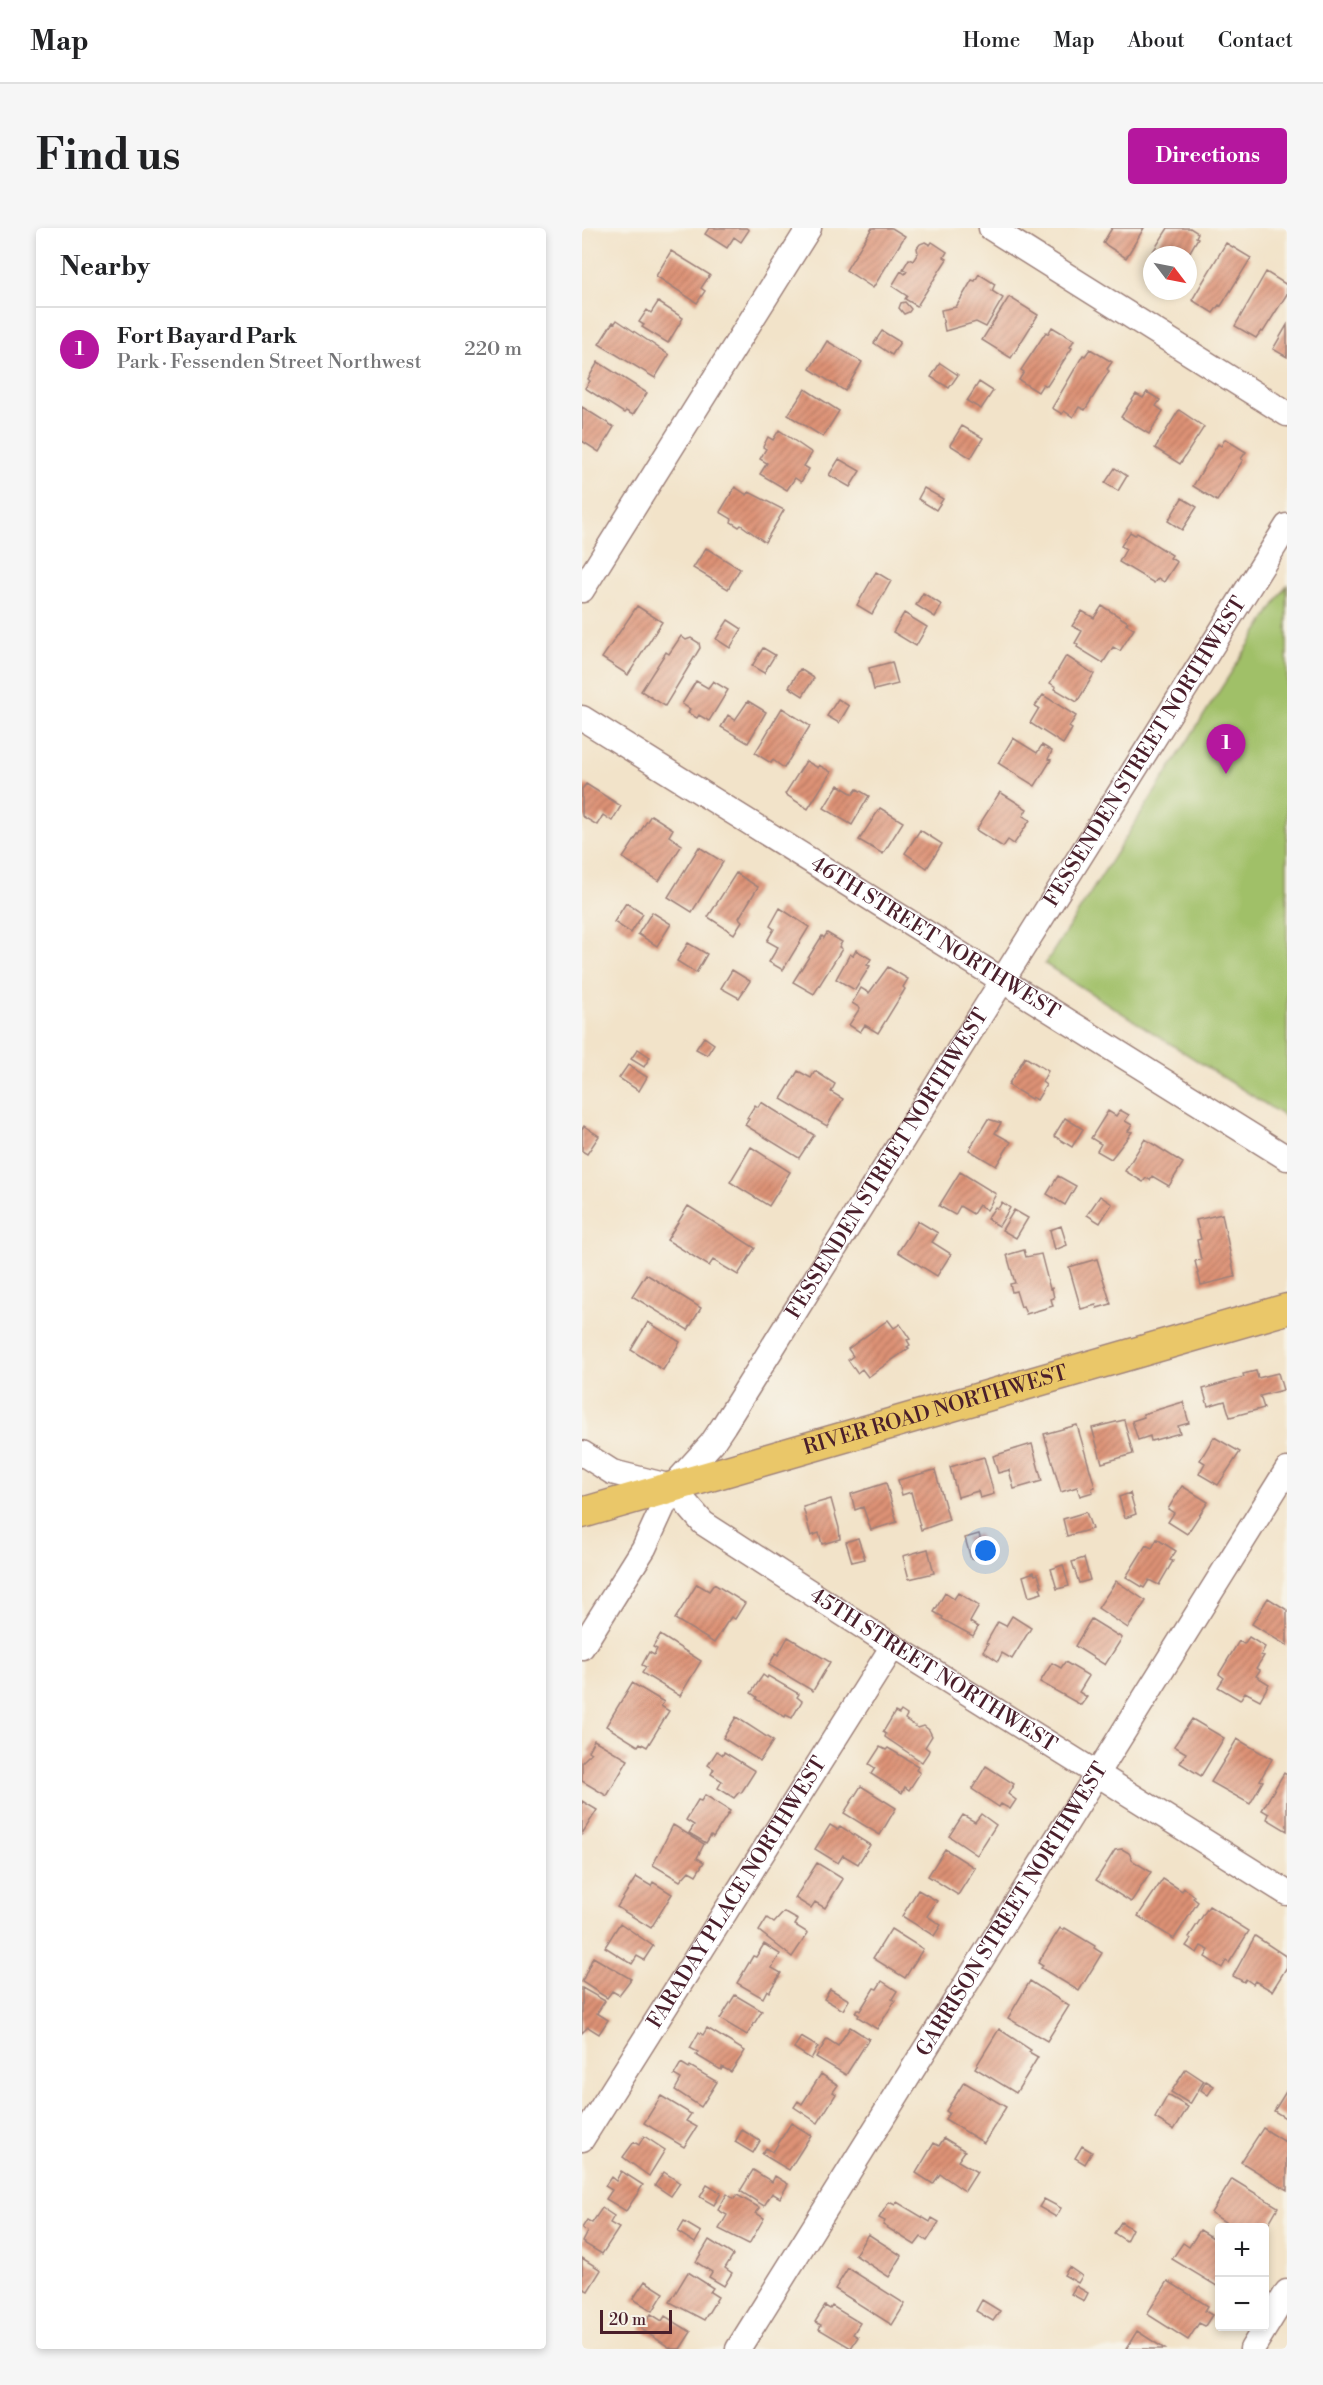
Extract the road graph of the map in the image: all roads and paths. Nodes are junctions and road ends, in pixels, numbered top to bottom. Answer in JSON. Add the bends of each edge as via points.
{"nodes":[{"id":1,"x":808,"y":228,"type":"edge"},
{"id":2,"x":991,"y":228,"type":"edge"},
{"id":3,"x":1287,"y":414,"type":"edge"},
{"id":4,"x":1287,"y":526,"type":"edge"},
{"id":5,"x":582,"y":590,"type":"edge"},
{"id":6,"x":582,"y":718,"type":"edge"},
{"id":7,"x":1002,"y":980,"type":"junction"},
{"id":8,"x":1287,"y":1158,"type":"edge"},
{"id":9,"x":1287,"y":1309,"type":"edge"},
{"id":10,"x":582,"y":1454,"type":"edge"},
{"id":11,"x":1287,"y":1470,"type":"edge"},
{"id":12,"x":672,"y":1487,"type":"junction"},
{"id":13,"x":582,"y":1513,"type":"edge"},
{"id":14,"x":892,"y":1646,"type":"junction"},
{"id":15,"x":582,"y":1647,"type":"edge"},
{"id":16,"x":1097,"y":1775,"type":"junction"},
{"id":17,"x":1287,"y":1893,"type":"edge"},
{"id":18,"x":582,"y":2139,"type":"edge"},
{"id":19,"x":1287,"y":2292,"type":"edge"},
{"id":20,"x":738,"y":2349,"type":"edge"},
{"id":21,"x":1252,"y":2349,"type":"edge"}],
"edges":[{"from":1,"to":5,"type":"street"},
{"from":2,"to":3,"type":"street"},
{"from":4,"to":7,"type":"street","name":"FESSENDEN STREET NORTHWEST"},
{"from":6,"to":7,"type":"street","name":"46TH STREET NORTHWEST"},
{"from":7,"to":8,"type":"street","name":"46TH STREET NORTHWEST"},
{"from":7,"to":12,"type":"street","name":"FESSENDEN STREET NORTHWEST","via":[[724,1425]]},
{"from":9,"to":12,"type":"main road","name":"RIVER ROAD NORTHWEST"},
{"from":10,"to":12,"type":"street","via":[[612,1472]]},
{"from":11,"to":16,"type":"street","name":"GARRISON STREET NORTHWEST"},
{"from":12,"to":13,"type":"main road","name":"RIVER ROAD NORTHWEST"},
{"from":12,"to":14,"type":"street","name":"45TH STREET NORTHWEST","via":[[702,1523]]},
{"from":12,"to":15,"type":"street","name":"FESSENDEN STREET NORTHWEST","via":[[644,1548]]},
{"from":14,"to":16,"type":"street","name":"45TH STREET NORTHWEST"},
{"from":14,"to":18,"type":"street","name":"FARADAY PLACE NORTHWEST"},
{"from":16,"to":17,"type":"street","name":"45TH STREET NORTHWEST"},
{"from":16,"to":20,"type":"street","name":"GARRISON STREET NORTHWEST"},
{"from":19,"to":21,"type":"street"}]}
